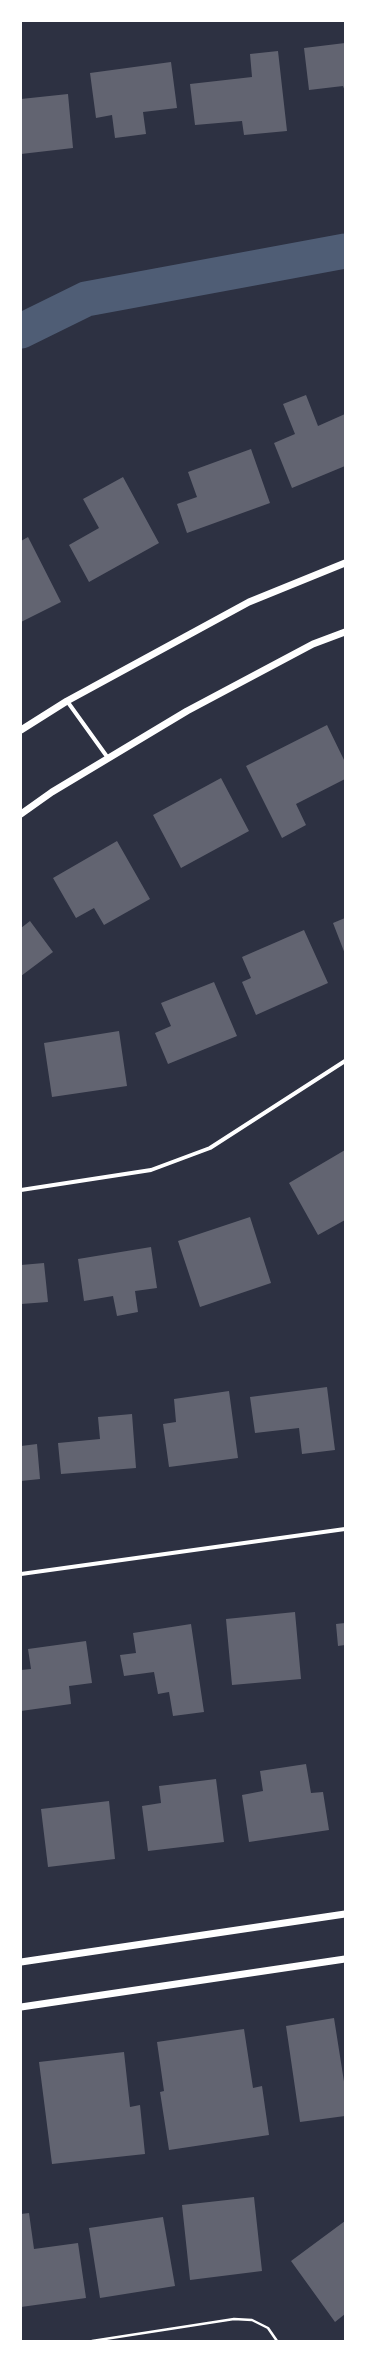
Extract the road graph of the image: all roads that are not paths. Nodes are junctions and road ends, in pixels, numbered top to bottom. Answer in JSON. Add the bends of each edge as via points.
{"nodes":[{"id":1,"x":345,"y":562,"type":"edge"},
{"id":2,"x":345,"y":632,"type":"edge"},
{"id":3,"x":67,"y":701,"type":"junction"},
{"id":4,"x":21,"y":730,"type":"edge"},
{"id":5,"x":108,"y":758,"type":"junction"},
{"id":6,"x":21,"y":814,"type":"edge"},
{"id":7,"x":345,"y":1061,"type":"edge"},
{"id":8,"x":21,"y":1190,"type":"edge"},
{"id":9,"x":345,"y":1529,"type":"edge"},
{"id":10,"x":21,"y":1574,"type":"edge"},
{"id":11,"x":345,"y":1914,"type":"edge"},
{"id":12,"x":345,"y":1959,"type":"edge"},
{"id":13,"x":21,"y":1962,"type":"edge"},
{"id":14,"x":21,"y":2007,"type":"edge"}],
"edges":[{"from":1,"to":3,"type":"street","via":[[249,602]]},
{"from":2,"to":5,"type":"street","via":[[313,644],[187,711]]},
{"from":3,"to":4,"type":"street"},
{"from":3,"to":5,"type":"street"},
{"from":5,"to":6,"type":"street"},
{"from":7,"to":8,"type":"street","via":[[210,1148],[151,1170]]},
{"from":9,"to":10,"type":"street"},
{"from":11,"to":13,"type":"street"},
{"from":12,"to":14,"type":"street"}]}
